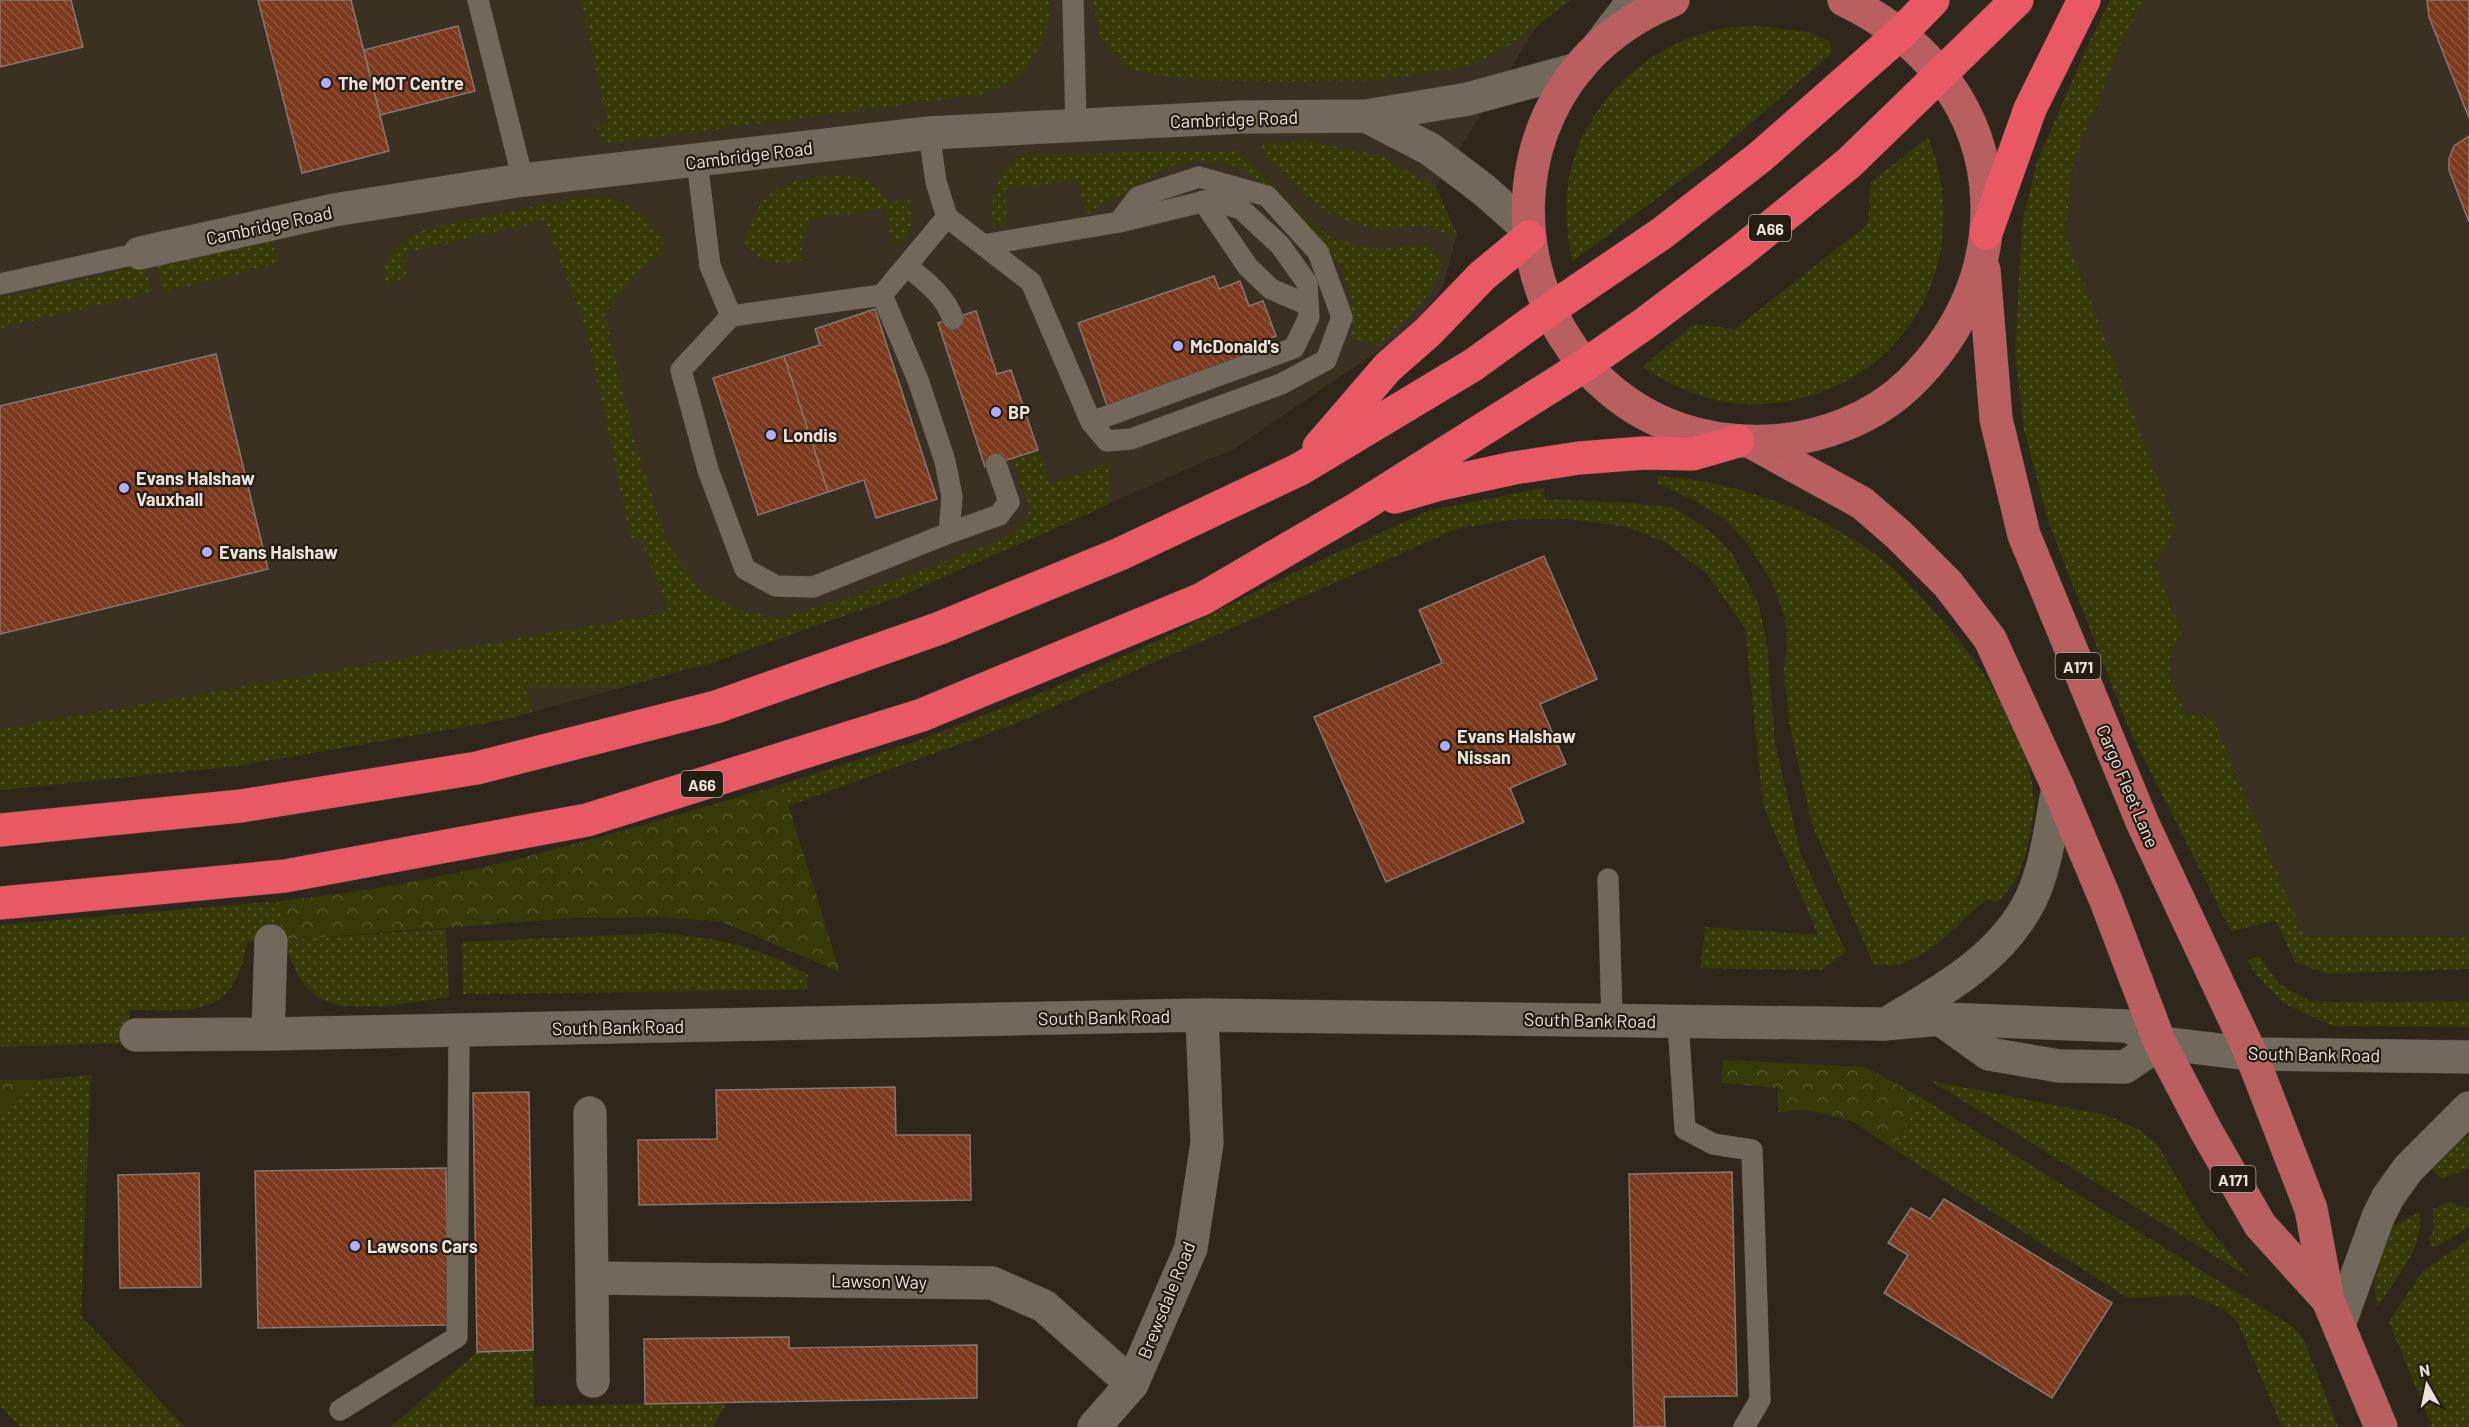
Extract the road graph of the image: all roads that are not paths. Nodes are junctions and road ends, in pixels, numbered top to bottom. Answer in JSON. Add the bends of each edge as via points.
{"nodes":[{"id":1,"x":478,"y":0,"type":"edge"},
{"id":2,"x":1073,"y":0,"type":"edge"},
{"id":3,"x":1634,"y":0,"type":"edge"},
{"id":4,"x":1673,"y":0,"type":"edge"},
{"id":5,"x":1844,"y":0,"type":"edge"},
{"id":6,"x":1933,"y":0,"type":"edge"},
{"id":7,"x":2017,"y":0,"type":"edge"},
{"id":8,"x":2084,"y":0,"type":"edge"},
{"id":9,"x":1901,"y":33,"type":"junction"},
{"id":10,"x":1587,"y":60,"type":"junction"},
{"id":11,"x":1941,"y":74,"type":"junction"},
{"id":12,"x":1366,"y":116,"type":"junction"},
{"id":13,"x":1076,"y":126,"type":"junction"},
{"id":14,"x":929,"y":133,"type":"junction"},
{"id":15,"x":697,"y":161,"type":"junction"},
{"id":16,"x":523,"y":180,"type":"junction"},
{"id":17,"x":1203,"y":201,"type":"junction"},
{"id":18,"x":947,"y":217,"type":"junction"},
{"id":19,"x":1119,"y":222,"type":"junction"},
{"id":20,"x":1528,"y":233,"type":"junction"},
{"id":21,"x":983,"y":245,"type":"junction"},
{"id":22,"x":1985,"y":245,"type":"junction"},
{"id":23,"x":140,"y":253,"type":"joint"},
{"id":24,"x":907,"y":266,"type":"junction"},
{"id":25,"x":0,"y":284,"type":"edge"},
{"id":26,"x":882,"y":295,"type":"junction"},
{"id":27,"x":1308,"y":305,"type":"junction"},
{"id":28,"x":1549,"y":310,"type":"junction"},
{"id":29,"x":731,"y":316,"type":"junction"},
{"id":30,"x":953,"y":319,"type":"dead end"},
{"id":31,"x":1585,"y":365,"type":"junction"},
{"id":32,"x":1091,"y":423,"type":"junction"},
{"id":33,"x":1745,"y":442,"type":"junction"},
{"id":34,"x":996,"y":464,"type":"dead end"},
{"id":35,"x":1300,"y":469,"type":"junction"},
{"id":36,"x":1358,"y":508,"type":"junction"},
{"id":37,"x":949,"y":533,"type":"junction"},
{"id":38,"x":2058,"y":787,"type":"junction"},
{"id":39,"x":0,"y":830,"type":"edge"},
{"id":40,"x":1608,"y":879,"type":"dead end"},
{"id":41,"x":0,"y":903,"type":"edge"},
{"id":42,"x":271,"y":941,"type":"dead end"},
{"id":43,"x":1202,"y":1015,"type":"junction"},
{"id":44,"x":1612,"y":1019,"type":"junction"},
{"id":45,"x":1678,"y":1022,"type":"junction"},
{"id":46,"x":1884,"y":1024,"type":"junction"},
{"id":47,"x":459,"y":1031,"type":"junction"},
{"id":48,"x":268,"y":1034,"type":"junction"},
{"id":49,"x":136,"y":1035,"type":"dead end"},
{"id":50,"x":2160,"y":1043,"type":"junction"},
{"id":51,"x":2251,"y":1054,"type":"junction"},
{"id":52,"x":2469,"y":1057,"type":"edge"},
{"id":53,"x":2469,"y":1107,"type":"edge"},
{"id":54,"x":590,"y":1113,"type":"dead end"},
{"id":55,"x":592,"y":1278,"type":"junction"},
{"id":56,"x":2334,"y":1313,"type":"junction"},
{"id":57,"x":593,"y":1381,"type":"dead end"},
{"id":58,"x":1132,"y":1384,"type":"junction"},
{"id":59,"x":340,"y":1410,"type":"dead end"},
{"id":60,"x":1094,"y":1427,"type":"edge"},
{"id":61,"x":1744,"y":1427,"type":"edge"},
{"id":62,"x":2381,"y":1427,"type":"edge"}],
"edges":[{"from":1,"to":16,"type":"lane"},
{"from":2,"to":13,"type":"lane"},
{"from":3,"to":10,"type":"street"},
{"from":4,"to":10,"type":"main road","via":[[1623,26]]},
{"from":5,"to":9,"type":"main road"},
{"from":6,"to":9,"type":"highway"},
{"from":7,"to":11,"type":"highway","number":"A66"},
{"from":8,"to":22,"type":"highway","via":[[2030,110]]},
{"from":9,"to":11,"type":"main road"},
{"from":9,"to":28,"type":"highway","via":[[1760,157],[1661,234]]},
{"from":10,"to":12,"type":"street","name":"Cambridge Road","via":[[1468,99]]},
{"from":10,"to":20,"type":"main road","via":[[1558,97],[1544,128],[1533,161]]},
{"from":11,"to":22,"type":"main road","via":[[1959,102],[1982,166],[1987,199]]},
{"from":11,"to":31,"type":"highway","number":"A66","via":[[1849,163],[1644,324]]},
{"from":12,"to":13,"type":"street","name":"Cambridge Road","via":[[1241,117]]},
{"from":12,"to":20,"type":"street","name":"Cambridge Road","via":[[1430,149],[1484,190]]},
{"from":13,"to":14,"type":"street","name":"Cambridge Road"},
{"from":14,"to":15,"type":"street","name":"Cambridge Road"},
{"from":14,"to":18,"type":"lane","via":[[936,182]]},
{"from":15,"to":16,"type":"street","name":"Cambridge Road"},
{"from":15,"to":29,"type":"lane","via":[[710,266]]},
{"from":16,"to":23,"type":"street","name":"Cambridge Road","via":[[334,210]]},
{"from":17,"to":19,"type":"lane"},
{"from":17,"to":27,"type":"lane","via":[[1248,267],[1271,288]]},
{"from":17,"to":27,"type":"lane","via":[[1241,209],[1280,245],[1307,283]]},
{"from":18,"to":21,"type":"lane"},
{"from":18,"to":24,"type":"lane"},
{"from":19,"to":21,"type":"lane"},
{"from":19,"to":32,"type":"lane","via":[[1138,197],[1199,177],[1267,196],[1318,252],[1342,317],[1326,360],[1281,384],[1131,439],[1107,441]]},
{"from":20,"to":28,"type":"main road","via":[[1536,274]]},
{"from":20,"to":35,"type":"highway","via":[[1388,367]]},
{"from":21,"to":32,"type":"lane","via":[[1031,282]]},
{"from":22,"to":33,"type":"main road","via":[[1972,295],[1954,331],[1930,364],[1901,392],[1868,414],[1830,430],[1791,440]]},
{"from":22,"to":51,"type":"main road","name":"Cargo Fleet Lane","number":"A171","via":[[1996,419],[2024,535],[2143,824]]},
{"from":23,"to":25,"type":"lane"},
{"from":24,"to":26,"type":"lane"},
{"from":24,"to":30,"type":"lane","via":[[948,305]]},
{"from":26,"to":29,"type":"lane"},
{"from":26,"to":37,"type":"lane","via":[[918,380],[945,461],[952,496]]},
{"from":27,"to":32,"type":"lane","via":[[1309,317],[1294,348]]},
{"from":28,"to":31,"type":"main road"},
{"from":28,"to":35,"type":"highway","via":[[1473,365]]},
{"from":29,"to":37,"type":"lane","via":[[681,370],[708,470],[745,569],[776,586],[813,587]]},
{"from":31,"to":33,"type":"main road","via":[[1617,395],[1654,418],[1695,434]]},
{"from":31,"to":36,"type":"highway","number":"A66"},
{"from":33,"to":36,"type":"highway","number":"A66","via":[[1693,454],[1579,458],[1514,468]]},
{"from":33,"to":38,"type":"main road","name":"Cargo Fleet Lane","number":"A171","via":[[1862,503],[1948,584],[1990,639]]},
{"from":34,"to":37,"type":"lane","via":[[1009,502],[999,514]]},
{"from":35,"to":39,"type":"highway","via":[[1120,554],[950,624],[716,706],[477,768],[241,806]]},
{"from":36,"to":41,"type":"highway","number":"A66","via":[[1202,599],[922,715],[587,820],[285,876]]},
{"from":38,"to":46,"type":"street","via":[[2041,871],[2012,932],[1991,954],[1935,996]]},
{"from":38,"to":50,"type":"main road","name":"Cargo Fleet Lane","number":"A171"},
{"from":40,"to":44,"type":"lane"},
{"from":42,"to":48,"type":"street"},
{"from":43,"to":44,"type":"street","name":"South Bank Road"},
{"from":43,"to":47,"type":"street","name":"South Bank Road"},
{"from":43,"to":58,"type":"street","name":"Brewsdale Road","via":[[1207,1143],[1191,1248]]},
{"from":44,"to":45,"type":"street","name":"South Bank Road"},
{"from":45,"to":46,"type":"street","name":"South Bank Road"},
{"from":45,"to":61,"type":"lane","via":[[1685,1129],[1713,1144],[1752,1150],[1760,1400]]},
{"from":46,"to":50,"type":"street","name":"South Bank Road","via":[[1940,1019],[2128,1026]]},
{"from":47,"to":48,"type":"street","name":"South Bank Road"},
{"from":47,"to":59,"type":"lane","via":[[457,1337]]},
{"from":48,"to":49,"type":"street","name":"South Bank Road"},
{"from":50,"to":51,"type":"street","name":"South Bank Road"},
{"from":50,"to":56,"type":"main road","name":"Cargo Fleet Lane","number":"A171","via":[[2260,1225]]},
{"from":51,"to":52,"type":"street","name":"South Bank Road"},
{"from":51,"to":56,"type":"main road","name":"Cargo Fleet Lane","number":"A171","via":[[2311,1209]]},
{"from":53,"to":56,"type":"street","via":[[2408,1169],[2388,1197]]},
{"from":54,"to":55,"type":"street"},
{"from":55,"to":57,"type":"street"},
{"from":55,"to":58,"type":"street","name":"Lawson Way","via":[[992,1282],[1044,1306]]},
{"from":56,"to":62,"type":"main road","name":"Cargo Fleet Lane","number":"A171"},
{"from":58,"to":60,"type":"street","name":"Brewsdale Road"}]}
